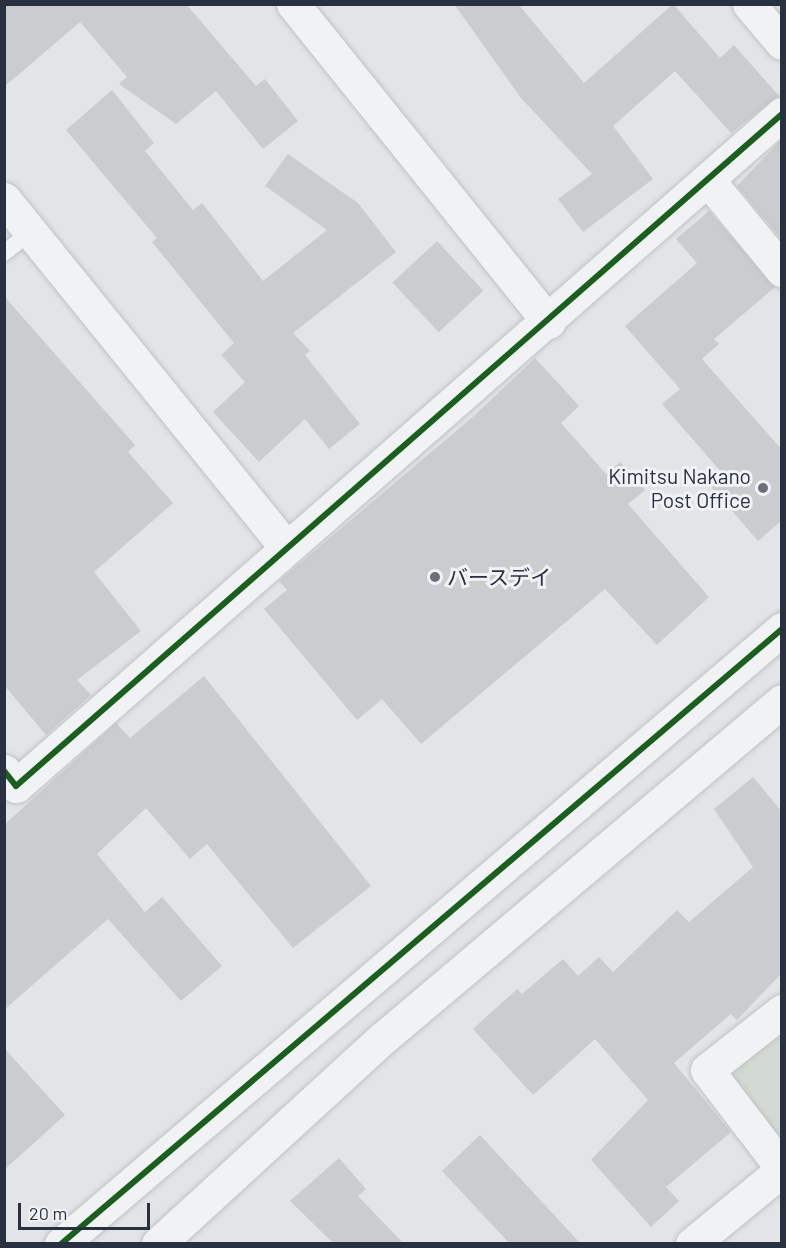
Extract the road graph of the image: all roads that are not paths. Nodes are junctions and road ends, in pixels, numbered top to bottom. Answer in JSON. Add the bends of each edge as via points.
{"nodes":[{"id":1,"x":293,"y":4,"type":"edge"},
{"id":2,"x":749,"y":4,"type":"edge"},
{"id":3,"x":782,"y":43,"type":"edge"},
{"id":4,"x":782,"y":114,"type":"edge"},
{"id":5,"x":708,"y":180,"type":"junction"},
{"id":6,"x":4,"y":199,"type":"edge"},
{"id":7,"x":32,"y":232,"type":"junction"},
{"id":8,"x":4,"y":253,"type":"edge"},
{"id":9,"x":782,"y":270,"type":"edge"},
{"id":10,"x":549,"y":322,"type":"junction"},
{"id":11,"x":285,"y":546,"type":"junction"},
{"id":12,"x":782,"y":629,"type":"edge"},
{"id":13,"x":782,"y":701,"type":"edge"},
{"id":14,"x":8,"y":784,"type":"edge"},
{"id":15,"x":782,"y":1011,"type":"edge"},
{"id":16,"x":782,"y":1169,"type":"edge"},
{"id":17,"x":61,"y":1244,"type":"edge"},
{"id":18,"x":158,"y":1244,"type":"edge"},
{"id":19,"x":692,"y":1244,"type":"edge"}],
"edges":[{"from":1,"to":10,"type":"street"},
{"from":2,"to":3,"type":"street"},
{"from":4,"to":5,"type":"street"},
{"from":5,"to":9,"type":"street"},
{"from":5,"to":10,"type":"street"},
{"from":6,"to":7,"type":"street"},
{"from":7,"to":8,"type":"lane"},
{"from":7,"to":11,"type":"street"},
{"from":10,"to":11,"type":"street"},
{"from":11,"to":14,"type":"street"},
{"from":12,"to":17,"type":"street"},
{"from":13,"to":18,"type":"street","via":[[383,1038]]},
{"from":15,"to":16,"type":"street","via":[[707,1070]]},
{"from":16,"to":19,"type":"street"}]}
